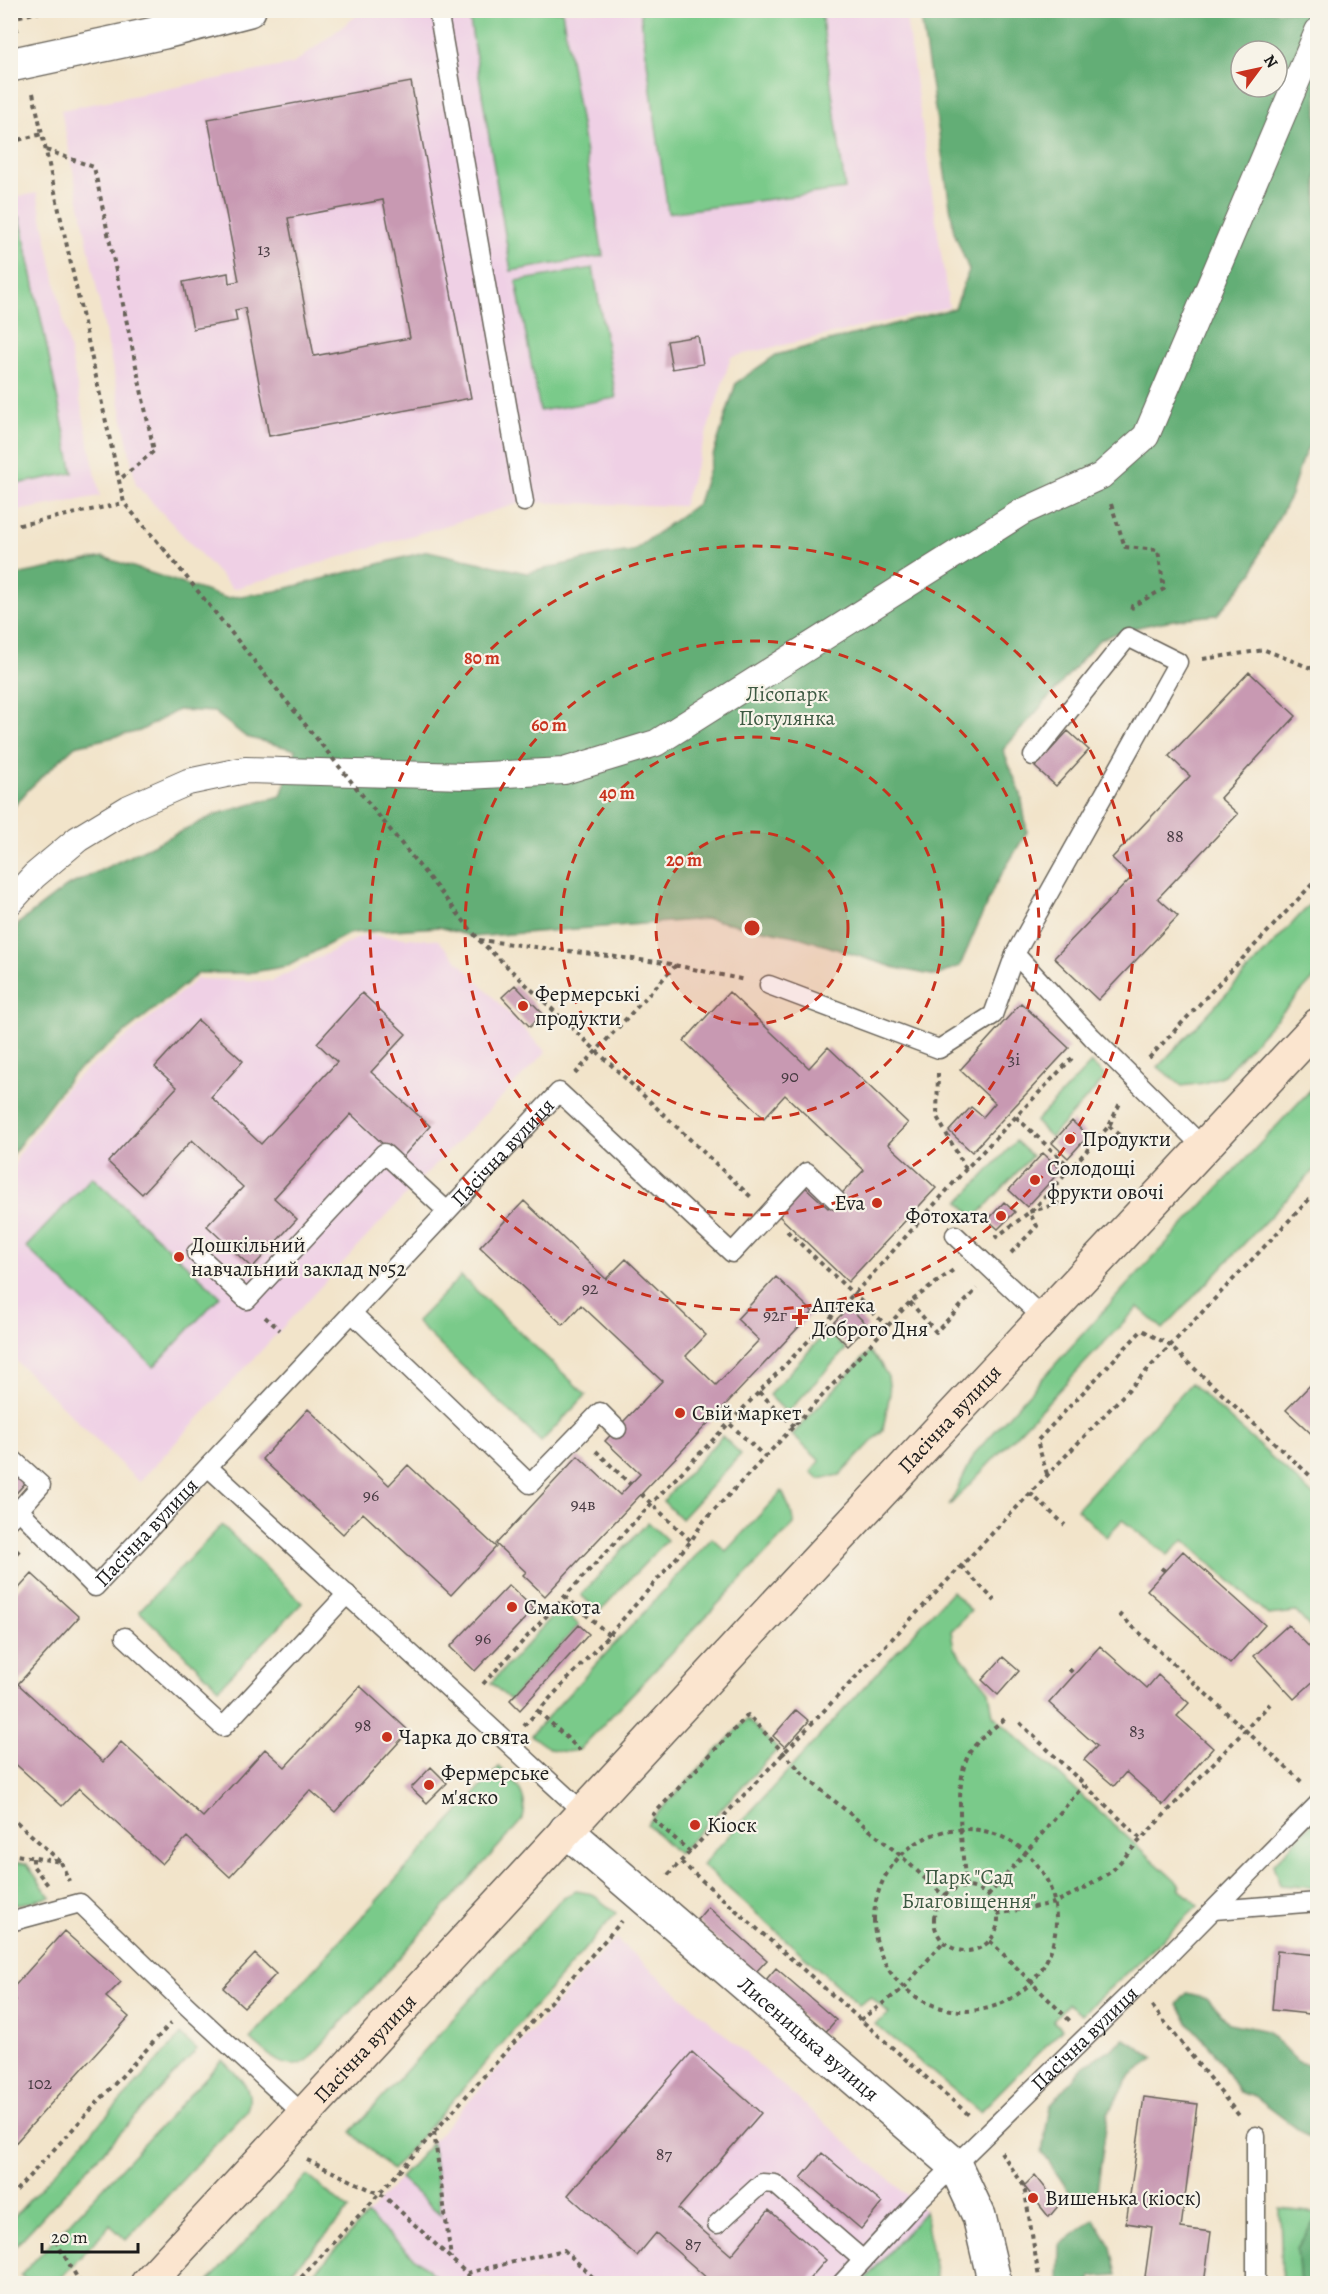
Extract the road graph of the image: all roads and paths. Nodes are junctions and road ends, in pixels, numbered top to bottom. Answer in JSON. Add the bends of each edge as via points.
{"nodes":[{"id":1,"x":11,"y":10,"type":"edge"},
{"id":2,"x":50,"y":10,"type":"edge"},
{"id":3,"x":249,"y":10,"type":"edge"},
{"id":4,"x":438,"y":10,"type":"edge"},
{"id":5,"x":12,"y":18,"type":"edge"},
{"id":6,"x":161,"y":21,"type":"edge"},
{"id":7,"x":1317,"y":31,"type":"edge"},
{"id":8,"x":20,"y":62,"type":"edge"},
{"id":9,"x":42,"y":134,"type":"junction"},
{"id":10,"x":10,"y":142,"type":"edge"},
{"id":11,"x":45,"y":149,"type":"junction"},
{"id":12,"x":1101,"y":476,"type":"junction"},
{"id":13,"x":119,"y":480,"type":"junction"},
{"id":14,"x":124,"y":502,"type":"junction"},
{"id":15,"x":524,"y":502,"type":"dead end"},
{"id":16,"x":10,"y":527,"type":"edge"},
{"id":17,"x":1128,"y":637,"type":"junction"},
{"id":18,"x":1178,"y":662,"type":"junction"},
{"id":19,"x":1317,"y":671,"type":"edge"},
{"id":20,"x":1033,"y":756,"type":"dead end"},
{"id":21,"x":1317,"y":878,"type":"edge"},
{"id":22,"x":10,"y":902,"type":"edge"},
{"id":23,"x":479,"y":940,"type":"junction"},
{"id":24,"x":1015,"y":954,"type":"junction"},
{"id":25,"x":676,"y":965,"type":"junction"},
{"id":26,"x":769,"y":985,"type":"joint"},
{"id":27,"x":1317,"y":1025,"type":"edge"},
{"id":28,"x":939,"y":1049,"type":"junction"},
{"id":29,"x":597,"y":1051,"type":"junction"},
{"id":30,"x":1072,"y":1057,"type":"dead end"},
{"id":31,"x":1132,"y":1076,"type":"junction"},
{"id":32,"x":559,"y":1092,"type":"junction"},
{"id":33,"x":1016,"y":1117,"type":"junction"},
{"id":34,"x":1109,"y":1126,"type":"dead end"},
{"id":35,"x":1126,"y":1142,"type":"dead end"},
{"id":36,"x":1203,"y":1147,"type":"junction"},
{"id":37,"x":1071,"y":1168,"type":"dead end"},
{"id":38,"x":966,"y":1169,"type":"junction"},
{"id":39,"x":734,"y":1182,"type":"dead end"},
{"id":40,"x":1317,"y":1190,"type":"edge"},
{"id":41,"x":836,"y":1200,"type":"dead end"},
{"id":42,"x":1071,"y":1200,"type":"dead end"},
{"id":43,"x":447,"y":1211,"type":"junction"},
{"id":44,"x":769,"y":1214,"type":"junction"},
{"id":45,"x":1037,"y":1226,"type":"dead end"},
{"id":46,"x":955,"y":1235,"type":"dead end"},
{"id":47,"x":196,"y":1253,"type":"dead end"},
{"id":48,"x":980,"y":1286,"type":"dead end"},
{"id":49,"x":854,"y":1294,"type":"junction"},
{"id":50,"x":910,"y":1302,"type":"dead end"},
{"id":51,"x":352,"y":1313,"type":"junction"},
{"id":52,"x":1043,"y":1318,"type":"junction"},
{"id":53,"x":887,"y":1326,"type":"dead end"},
{"id":54,"x":1169,"y":1345,"type":"junction"},
{"id":55,"x":759,"y":1392,"type":"junction"},
{"id":56,"x":729,"y":1424,"type":"junction"},
{"id":57,"x":616,"y":1429,"type":"dead end"},
{"id":58,"x":578,"y":1434,"type":"junction"},
{"id":59,"x":10,"y":1457,"type":"edge"},
{"id":60,"x":765,"y":1457,"type":"junction"},
{"id":61,"x":208,"y":1467,"type":"junction"},
{"id":62,"x":1047,"y":1474,"type":"junction"},
{"id":63,"x":1317,"y":1483,"type":"edge"},
{"id":64,"x":630,"y":1484,"type":"dead end"},
{"id":65,"x":1030,"y":1493,"type":"junction"},
{"id":66,"x":641,"y":1494,"type":"dead end"},
{"id":67,"x":652,"y":1503,"type":"junction"},
{"id":68,"x":15,"y":1514,"type":"edge"},
{"id":69,"x":1065,"y":1525,"type":"dead end"},
{"id":70,"x":691,"y":1541,"type":"junction"},
{"id":71,"x":961,"y":1566,"type":"junction"},
{"id":72,"x":347,"y":1594,"type":"junction"},
{"id":73,"x":565,"y":1596,"type":"junction"},
{"id":74,"x":995,"y":1601,"type":"dead end"},
{"id":75,"x":1119,"y":1614,"type":"dead end"},
{"id":76,"x":609,"y":1635,"type":"junction"},
{"id":77,"x":124,"y":1637,"type":"dead end"},
{"id":78,"x":1069,"y":1669,"type":"dead end"},
{"id":79,"x":1075,"y":1675,"type":"dead end"},
{"id":80,"x":482,"y":1684,"type":"dead end"},
{"id":81,"x":1270,"y":1704,"type":"dead end"},
{"id":82,"x":538,"y":1711,"type":"junction"},
{"id":83,"x":1007,"y":1716,"type":"dead end"},
{"id":84,"x":1020,"y":1723,"type":"dead end"},
{"id":85,"x":1245,"y":1730,"type":"junction"},
{"id":86,"x":509,"y":1743,"type":"junction"},
{"id":87,"x":580,"y":1750,"type":"dead end"},
{"id":88,"x":785,"y":1752,"type":"junction"},
{"id":89,"x":1084,"y":1785,"type":"junction"},
{"id":90,"x":1313,"y":1797,"type":"edge"},
{"id":91,"x":10,"y":1816,"type":"edge"},
{"id":92,"x":575,"y":1821,"type":"junction"},
{"id":93,"x":961,"y":1829,"type":"junction"},
{"id":94,"x":1141,"y":1839,"type":"junction"},
{"id":95,"x":690,"y":1852,"type":"junction"},
{"id":96,"x":1026,"y":1852,"type":"junction"},
{"id":97,"x":10,"y":1854,"type":"edge"},
{"id":98,"x":900,"y":1855,"type":"junction"},
{"id":99,"x":681,"y":1862,"type":"junction"},
{"id":100,"x":966,"y":1887,"type":"junction"},
{"id":101,"x":944,"y":1896,"type":"junction"},
{"id":102,"x":988,"y":1896,"type":"junction"},
{"id":103,"x":644,"y":1898,"type":"junction"},
{"id":104,"x":1317,"y":1902,"type":"edge"},
{"id":105,"x":1054,"y":1903,"type":"junction"},
{"id":106,"x":1214,"y":1910,"type":"junction"},
{"id":107,"x":997,"y":1914,"type":"junction"},
{"id":108,"x":10,"y":1922,"type":"edge"},
{"id":109,"x":990,"y":1941,"type":"junction"},
{"id":110,"x":943,"y":1942,"type":"junction"},
{"id":111,"x":1031,"y":1982,"type":"junction"},
{"id":112,"x":1137,"y":1987,"type":"junction"},
{"id":113,"x":904,"y":1988,"type":"junction"},
{"id":114,"x":186,"y":2006,"type":"junction"},
{"id":115,"x":860,"y":2020,"type":"junction"},
{"id":116,"x":1086,"y":2037,"type":"junction"},
{"id":117,"x":303,"y":2114,"type":"junction"},
{"id":118,"x":434,"y":2131,"type":"junction"},
{"id":119,"x":988,"y":2132,"type":"junction"},
{"id":120,"x":1256,"y":2136,"type":"joint"},
{"id":121,"x":307,"y":2160,"type":"dead end"},
{"id":122,"x":955,"y":2164,"type":"junction"},
{"id":123,"x":380,"y":2193,"type":"junction"},
{"id":124,"x":10,"y":2197,"type":"edge"},
{"id":125,"x":717,"y":2224,"type":"dead end"},
{"id":126,"x":51,"y":2233,"type":"dead end"},
{"id":127,"x":451,"y":2258,"type":"junction"},
{"id":128,"x":863,"y":2260,"type":"junction"},
{"id":129,"x":467,"y":2273,"type":"junction"},
{"id":130,"x":81,"y":2283,"type":"edge"},
{"id":131,"x":147,"y":2283,"type":"edge"},
{"id":132,"x":295,"y":2283,"type":"edge"},
{"id":133,"x":478,"y":2283,"type":"edge"},
{"id":134,"x":600,"y":2283,"type":"edge"},
{"id":135,"x":841,"y":2283,"type":"edge"},
{"id":136,"x":995,"y":2283,"type":"edge"},
{"id":137,"x":1040,"y":2283,"type":"edge"},
{"id":138,"x":1256,"y":2283,"type":"edge"}],
"edges":[{"from":1,"to":5,"type":"path"},
{"from":2,"to":5,"type":"path"},
{"from":3,"to":6,"type":"street"},
{"from":4,"to":15,"type":"lane"},
{"from":5,"to":8,"type":"path"},
{"from":6,"to":8,"type":"street"},
{"from":7,"to":12,"type":"street","via":[[1146,436]]},
{"from":8,"to":9,"type":"path"},
{"from":9,"to":10,"type":"path"},
{"from":9,"to":11,"type":"path"},
{"from":11,"to":13,"type":"path"},
{"from":11,"to":13,"type":"path","via":[[94,167],[154,451]]},
{"from":12,"to":17,"type":"path","via":[[1125,547],[1158,550],[1164,589],[1132,606]]},
{"from":12,"to":22,"type":"street","via":[[1022,512],[656,743],[564,771],[466,776],[245,770],[188,782],[129,808],[78,839]]},
{"from":13,"to":14,"type":"path"},
{"from":14,"to":16,"type":"path"},
{"from":14,"to":23,"type":"path","bridge":true},
{"from":17,"to":18,"type":"lane"},
{"from":17,"to":20,"type":"lane"},
{"from":18,"to":19,"type":"path","via":[[1264,650]]},
{"from":18,"to":24,"type":"lane"},
{"from":21,"to":31,"type":"path"},
{"from":23,"to":25,"type":"path"},
{"from":23,"to":29,"type":"path"},
{"from":24,"to":28,"type":"lane","via":[[993,1015]]},
{"from":24,"to":31,"type":"lane"},
{"from":25,"to":26,"type":"path"},
{"from":25,"to":29,"type":"path"},
{"from":26,"to":28,"type":"lane"},
{"from":27,"to":36,"type":"main road","name":"Пасічна вулиця"},
{"from":28,"to":38,"type":"path","via":[[937,1117]]},
{"from":29,"to":32,"type":"path"},
{"from":29,"to":39,"type":"path"},
{"from":30,"to":33,"type":"path"},
{"from":31,"to":36,"type":"lane"},
{"from":32,"to":43,"type":"lane","name":"Пасічна вулиця"},
{"from":32,"to":44,"type":"lane","name":"Пасічна вулиця","via":[[732,1253]]},
{"from":33,"to":37,"type":"path"},
{"from":33,"to":38,"type":"path"},
{"from":34,"to":35,"type":"path"},
{"from":36,"to":52,"type":"main road","name":"Пасічна вулиця"},
{"from":38,"to":49,"type":"path"},
{"from":40,"to":54,"type":"path"},
{"from":41,"to":44,"type":"lane","name":"Пасічна вулиця","via":[[807,1173]]},
{"from":42,"to":45,"type":"path","via":[[1029,1212]]},
{"from":43,"to":47,"type":"lane","via":[[384,1153],[247,1300]]},
{"from":43,"to":51,"type":"lane","name":"Пасічна вулиця"},
{"from":44,"to":49,"type":"path"},
{"from":46,"to":52,"type":"lane"},
{"from":48,"to":50,"type":"path","via":[[936,1332]]},
{"from":49,"to":53,"type":"path"},
{"from":49,"to":55,"type":"path"},
{"from":51,"to":58,"type":"lane","via":[[530,1484]]},
{"from":51,"to":61,"type":"lane","name":"Пасічна вулиця"},
{"from":52,"to":92,"type":"main road","name":"Пасічна вулиця"},
{"from":54,"to":62,"type":"path"},
{"from":54,"to":62,"type":"path","via":[[1142,1330],[1037,1441]]},
{"from":54,"to":63,"type":"path"},
{"from":55,"to":56,"type":"path"},
{"from":55,"to":60,"type":"path","via":[[794,1426]]},
{"from":56,"to":60,"type":"path"},
{"from":56,"to":67,"type":"path"},
{"from":57,"to":58,"type":"lane","via":[[600,1412]]},
{"from":58,"to":64,"type":"path"},
{"from":59,"to":68,"type":"lane","via":[[41,1485]]},
{"from":60,"to":70,"type":"path","via":[[703,1522]]},
{"from":61,"to":68,"type":"lane","name":"Пасічна вулиця","via":[[95,1587]]},
{"from":61,"to":72,"type":"lane","name":"Пасічна вулиця"},
{"from":62,"to":65,"type":"path"},
{"from":65,"to":69,"type":"path"},
{"from":65,"to":71,"type":"path"},
{"from":66,"to":67,"type":"path"},
{"from":67,"to":70,"type":"path"},
{"from":67,"to":73,"type":"path"},
{"from":70,"to":76,"type":"path"},
{"from":71,"to":74,"type":"path"},
{"from":71,"to":88,"type":"path"},
{"from":72,"to":77,"type":"lane","via":[[223,1727]]},
{"from":72,"to":86,"type":"lane","name":"Пасічна вулиця"},
{"from":73,"to":76,"type":"path"},
{"from":73,"to":80,"type":"path"},
{"from":75,"to":85,"type":"path"},
{"from":76,"to":82,"type":"path"},
{"from":78,"to":79,"type":"path"},
{"from":81,"to":85,"type":"path"},
{"from":82,"to":86,"type":"path"},
{"from":82,"to":87,"type":"path"},
{"from":83,"to":93,"type":"path","via":[[970,1751],[963,1768]]},
{"from":84,"to":89,"type":"path"},
{"from":85,"to":90,"type":"path"},
{"from":85,"to":94,"type":"path"},
{"from":86,"to":92,"type":"lane","name":"Пасічна вулиця"},
{"from":88,"to":95,"type":"path"},
{"from":88,"to":95,"type":"path","via":[[748,1716],[651,1817]]},
{"from":88,"to":98,"type":"path","via":[[809,1780]]},
{"from":89,"to":94,"type":"path"},
{"from":89,"to":96,"type":"path"},
{"from":90,"to":106,"type":"lane","name":"Пасічна вулиця"},
{"from":91,"to":97,"type":"path","via":[[61,1862]]},
{"from":92,"to":103,"type":"street","name":"Лисеницька вулиця"},
{"from":92,"to":117,"type":"main road","name":"Пасічна вулиця"},
{"from":93,"to":96,"type":"path","via":[[984,1831]]},
{"from":93,"to":98,"type":"path","via":[[939,1832]]},
{"from":93,"to":100,"type":"path"},
{"from":94,"to":105,"type":"path","via":[[1112,1871]]},
{"from":95,"to":99,"type":"path"},
{"from":96,"to":102,"type":"path"},
{"from":96,"to":105,"type":"path","via":[[1048,1884]]},
{"from":98,"to":101,"type":"path"},
{"from":98,"to":113,"type":"path","via":[[885,1875],[876,1897],[873,1922],[888,1969]]},
{"from":99,"to":103,"type":"path"},
{"from":99,"to":115,"type":"path"},
{"from":100,"to":101,"type":"path"},
{"from":100,"to":102,"type":"path"},
{"from":101,"to":110,"type":"path","via":[[933,1919]]},
{"from":102,"to":107,"type":"path"},
{"from":103,"to":118,"type":"path"},
{"from":103,"to":122,"type":"street","name":"Лисеницька вулиця"},
{"from":104,"to":106,"type":"lane"},
{"from":105,"to":107,"type":"path"},
{"from":105,"to":111,"type":"path","via":[[1052,1945]]},
{"from":106,"to":112,"type":"lane","name":"Пасічна вулиця"},
{"from":107,"to":109,"type":"path","via":[[998,1923]]},
{"from":108,"to":114,"type":"lane","via":[[80,1903]]},
{"from":109,"to":110,"type":"path","via":[[967,1951]]},
{"from":109,"to":111,"type":"path"},
{"from":110,"to":113,"type":"path"},
{"from":111,"to":113,"type":"path","via":[[1014,1997],[993,2007],[969,2011],[923,2001]]},
{"from":111,"to":116,"type":"path"},
{"from":112,"to":116,"type":"lane","name":"Пасічна вулиця"},
{"from":112,"to":120,"type":"path"},
{"from":113,"to":115,"type":"path"},
{"from":114,"to":117,"type":"lane"},
{"from":114,"to":124,"type":"path"},
{"from":115,"to":119,"type":"path"},
{"from":116,"to":119,"type":"lane","name":"Пасічна вулиця"},
{"from":117,"to":131,"type":"main road","name":"Пасічна вулиця"},
{"from":118,"to":123,"type":"path"},
{"from":118,"to":127,"type":"path"},
{"from":119,"to":122,"type":"lane","name":"Пасічна вулиця"},
{"from":119,"to":137,"type":"path","via":[[1024,2186]]},
{"from":120,"to":138,"type":"lane"},
{"from":121,"to":123,"type":"path"},
{"from":122,"to":128,"type":"lane","name":"Пасічна вулиця"},
{"from":122,"to":136,"type":"street","name":"Лисеницька вулиця","via":[[980,2216]]},
{"from":123,"to":127,"type":"path"},
{"from":123,"to":132,"type":"path"},
{"from":125,"to":128,"type":"lane","via":[[762,2183],[775,2184]]},
{"from":126,"to":130,"type":"path"},
{"from":127,"to":129,"type":"path"},
{"from":128,"to":135,"type":"lane","name":"Пасічна вулиця"},
{"from":129,"to":133,"type":"path"},
{"from":129,"to":134,"type":"path","via":[[564,2250]]}]}
